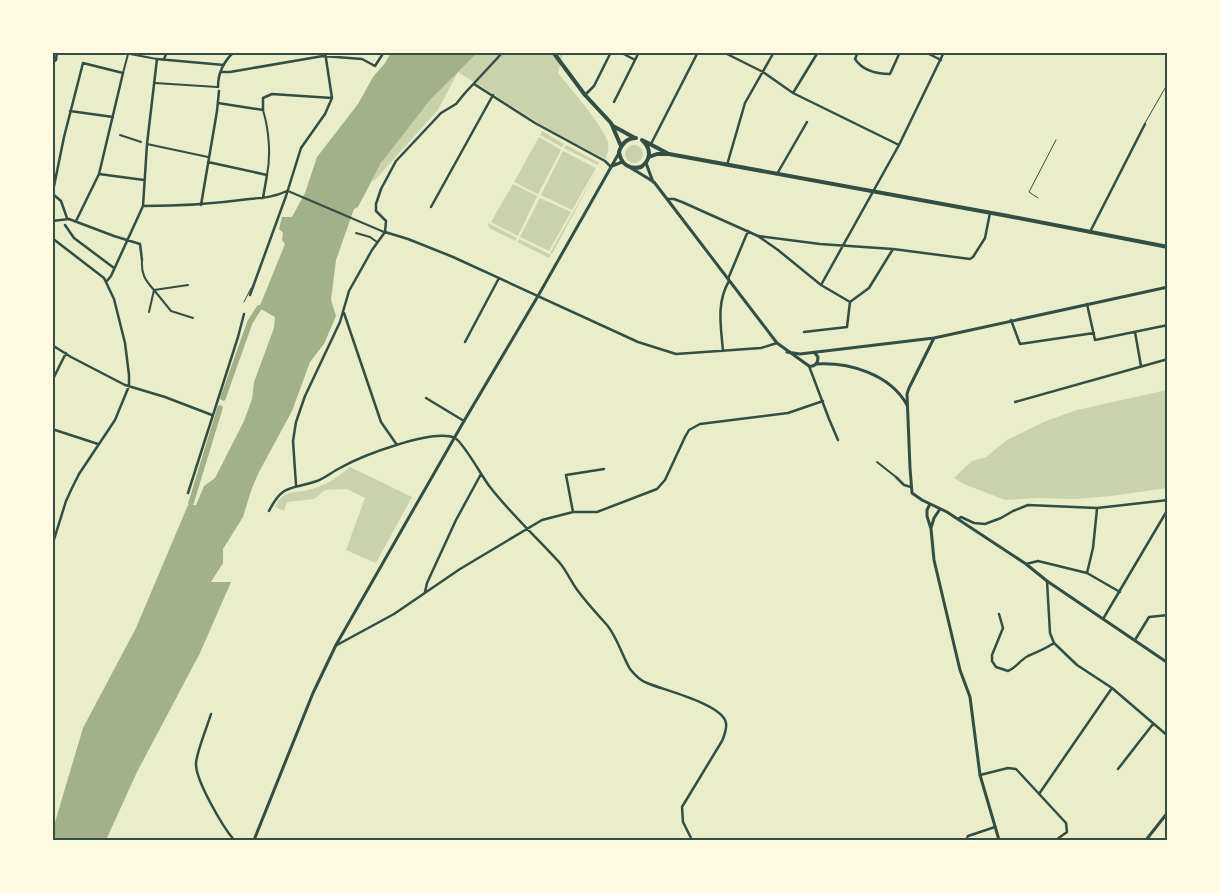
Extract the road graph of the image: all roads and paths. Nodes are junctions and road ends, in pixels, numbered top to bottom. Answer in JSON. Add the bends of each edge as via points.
{"nodes":[{"id":1,"x":57,"y":52,"type":"edge"},
{"id":2,"x":119,"y":52,"type":"edge"},
{"id":3,"x":152,"y":52,"type":"edge"},
{"id":4,"x":167,"y":52,"type":"edge"},
{"id":5,"x":234,"y":52,"type":"edge"},
{"id":6,"x":384,"y":52,"type":"edge"},
{"id":7,"x":503,"y":52,"type":"edge"},
{"id":8,"x":553,"y":52,"type":"edge"},
{"id":9,"x":611,"y":52,"type":"edge"},
{"id":10,"x":620,"y":52,"type":"edge"},
{"id":11,"x":639,"y":52,"type":"edge"},
{"id":12,"x":698,"y":52,"type":"edge"},
{"id":13,"x":774,"y":52,"type":"edge"},
{"id":14,"x":818,"y":52,"type":"edge"},
{"id":15,"x":858,"y":52,"type":"edge"},
{"id":16,"x":900,"y":52,"type":"edge"},
{"id":17,"x":924,"y":52,"type":"edge"},
{"id":18,"x":944,"y":52,"type":"edge"},
{"id":19,"x":724,"y":53,"type":"edge"},
{"id":20,"x":128,"y":54,"type":"junction"},
{"id":21,"x":325,"y":56,"type":"edge"},
{"id":22,"x":152,"y":58,"type":"junction"},
{"id":23,"x":157,"y":59,"type":"junction"},
{"id":24,"x":164,"y":59,"type":"junction"},
{"id":25,"x":636,"y":60,"type":"junction"},
{"id":26,"x":941,"y":60,"type":"junction"},
{"id":27,"x":52,"y":63,"type":"edge"},
{"id":28,"x":224,"y":65,"type":"junction"},
{"id":29,"x":221,"y":72,"type":"junction"},
{"id":30,"x":763,"y":72,"type":"junction"},
{"id":31,"x":123,"y":73,"type":"junction"},
{"id":32,"x":155,"y":83,"type":"junction"},
{"id":33,"x":1168,"y":83,"type":"edge"},
{"id":34,"x":474,"y":84,"type":"junction"},
{"id":35,"x":218,"y":87,"type":"junction"},
{"id":36,"x":219,"y":91,"type":"joint"},
{"id":37,"x":794,"y":93,"type":"junction"},
{"id":38,"x":493,"y":95,"type":"junction"},
{"id":39,"x":585,"y":95,"type":"junction"},
{"id":40,"x":332,"y":98,"type":"junction"},
{"id":41,"x":614,"y":102,"type":"dead end"},
{"id":42,"x":218,"y":103,"type":"junction"},
{"id":43,"x":263,"y":110,"type":"junction"},
{"id":44,"x":70,"y":111,"type":"junction"},
{"id":45,"x":113,"y":117,"type":"junction"},
{"id":46,"x":808,"y":122,"type":"dead end"},
{"id":47,"x":611,"y":124,"type":"junction"},
{"id":48,"x":1144,"y":124,"type":"joint"},
{"id":49,"x":120,"y":135,"type":"dead end"},
{"id":50,"x":636,"y":138,"type":"junction"},
{"id":51,"x":642,"y":140,"type":"junction"},
{"id":52,"x":1056,"y":140,"type":"dead end"},
{"id":53,"x":142,"y":142,"type":"dead end"},
{"id":54,"x":147,"y":144,"type":"junction"},
{"id":55,"x":651,"y":144,"type":"junction"},
{"id":56,"x":899,"y":145,"type":"junction"},
{"id":57,"x":621,"y":146,"type":"junction"},
{"id":58,"x":619,"y":152,"type":"junction"},
{"id":59,"x":669,"y":154,"type":"junction"},
{"id":60,"x":649,"y":157,"type":"junction"},
{"id":61,"x":209,"y":158,"type":"junction"},
{"id":62,"x":208,"y":162,"type":"junction"},
{"id":63,"x":622,"y":162,"type":"junction"},
{"id":64,"x":646,"y":163,"type":"junction"},
{"id":65,"x":727,"y":165,"type":"junction"},
{"id":66,"x":612,"y":167,"type":"junction"},
{"id":67,"x":629,"y":168,"type":"junction"},
{"id":68,"x":99,"y":174,"type":"junction"},
{"id":69,"x":777,"y":174,"type":"junction"},
{"id":70,"x":267,"y":175,"type":"junction"},
{"id":71,"x":144,"y":180,"type":"junction"},
{"id":72,"x":654,"y":182,"type":"junction"},
{"id":73,"x":288,"y":191,"type":"junction"},
{"id":74,"x":873,"y":191,"type":"junction"},
{"id":75,"x":263,"y":198,"type":"junction"},
{"id":76,"x":1038,"y":198,"type":"dead end"},
{"id":77,"x":667,"y":199,"type":"junction"},
{"id":78,"x":201,"y":205,"type":"junction"},
{"id":79,"x":143,"y":206,"type":"junction"},
{"id":80,"x":431,"y":207,"type":"dead end"},
{"id":81,"x":990,"y":213,"type":"junction"},
{"id":82,"x":67,"y":218,"type":"junction"},
{"id":83,"x":52,"y":221,"type":"edge"},
{"id":84,"x":76,"y":221,"type":"junction"},
{"id":85,"x":65,"y":225,"type":"dead end"},
{"id":86,"x":748,"y":231,"type":"junction"},
{"id":87,"x":385,"y":232,"type":"junction"},
{"id":88,"x":1090,"y":232,"type":"junction"},
{"id":89,"x":356,"y":233,"type":"dead end"},
{"id":90,"x":758,"y":236,"type":"junction"},
{"id":91,"x":52,"y":238,"type":"edge"},
{"id":92,"x":127,"y":240,"type":"junction"},
{"id":93,"x":378,"y":244,"type":"junction"},
{"id":94,"x":843,"y":246,"type":"junction"},
{"id":95,"x":1168,"y":247,"type":"edge"},
{"id":96,"x":893,"y":249,"type":"junction"},
{"id":97,"x":142,"y":260,"type":"joint"},
{"id":98,"x":114,"y":268,"type":"junction"},
{"id":99,"x":499,"y":278,"type":"junction"},
{"id":100,"x":729,"y":280,"type":"junction"},
{"id":101,"x":106,"y":282,"type":"junction"},
{"id":102,"x":188,"y":285,"type":"dead end"},
{"id":103,"x":821,"y":285,"type":"junction"},
{"id":104,"x":254,"y":286,"type":"junction"},
{"id":105,"x":1168,"y":287,"type":"edge"},
{"id":106,"x":154,"y":290,"type":"junction"},
{"id":107,"x":250,"y":295,"type":"dead end"},
{"id":108,"x":538,"y":296,"type":"junction"},
{"id":109,"x":244,"y":302,"type":"dead end"},
{"id":110,"x":850,"y":302,"type":"junction"},
{"id":111,"x":1087,"y":304,"type":"junction"},
{"id":112,"x":344,"y":311,"type":"junction"},
{"id":113,"x":149,"y":312,"type":"dead end"},
{"id":114,"x":244,"y":314,"type":"dead end"},
{"id":115,"x":193,"y":318,"type":"dead end"},
{"id":116,"x":1011,"y":320,"type":"junction"},
{"id":117,"x":1168,"y":326,"type":"edge"},
{"id":118,"x":804,"y":332,"type":"dead end"},
{"id":119,"x":1135,"y":332,"type":"junction"},
{"id":120,"x":1094,"y":333,"type":"junction"},
{"id":121,"x":934,"y":338,"type":"junction"},
{"id":122,"x":465,"y":342,"type":"dead end"},
{"id":123,"x":777,"y":343,"type":"junction"},
{"id":124,"x":52,"y":345,"type":"edge"},
{"id":125,"x":723,"y":351,"type":"junction"},
{"id":126,"x":787,"y":352,"type":"junction"},
{"id":127,"x":813,"y":352,"type":"junction"},
{"id":128,"x":66,"y":353,"type":"junction"},
{"id":129,"x":806,"y":353,"type":"junction"},
{"id":130,"x":1168,"y":359,"type":"edge"},
{"id":131,"x":805,"y":364,"type":"junction"},
{"id":132,"x":816,"y":365,"type":"junction"},
{"id":133,"x":809,"y":366,"type":"junction"},
{"id":134,"x":1141,"y":366,"type":"junction"},
{"id":135,"x":813,"y":374,"type":"junction"},
{"id":136,"x":52,"y":381,"type":"edge"},
{"id":137,"x":129,"y":386,"type":"junction"},
{"id":138,"x":894,"y":388,"type":"junction"},
{"id":139,"x":909,"y":388,"type":"junction"},
{"id":140,"x":426,"y":398,"type":"dead end"},
{"id":141,"x":823,"y":402,"type":"junction"},
{"id":142,"x":1015,"y":402,"type":"dead end"},
{"id":143,"x":907,"y":406,"type":"junction"},
{"id":144,"x":212,"y":415,"type":"junction"},
{"id":145,"x":464,"y":421,"type":"junction"},
{"id":146,"x":52,"y":428,"type":"edge"},
{"id":147,"x":454,"y":438,"type":"junction"},
{"id":148,"x":838,"y":440,"type":"dead end"},
{"id":149,"x":98,"y":444,"type":"junction"},
{"id":150,"x":397,"y":445,"type":"junction"},
{"id":151,"x":877,"y":462,"type":"dead end"},
{"id":152,"x":604,"y":470,"type":"dead end"},
{"id":153,"x":481,"y":474,"type":"junction"},
{"id":154,"x":896,"y":477,"type":"joint"},
{"id":155,"x":296,"y":485,"type":"junction"},
{"id":156,"x":911,"y":487,"type":"junction"},
{"id":157,"x":188,"y":493,"type":"dead end"},
{"id":158,"x":1168,"y":500,"type":"edge"},
{"id":159,"x":930,"y":504,"type":"junction"},
{"id":160,"x":1097,"y":508,"type":"junction"},
{"id":161,"x":940,"y":509,"type":"junction"},
{"id":162,"x":1168,"y":509,"type":"edge"},
{"id":163,"x":269,"y":511,"type":"dead end"},
{"id":164,"x":574,"y":512,"type":"junction"},
{"id":165,"x":1163,"y":517,"type":"junction"},
{"id":166,"x":1168,"y":518,"type":"edge"},
{"id":167,"x":958,"y":519,"type":"junction"},
{"id":168,"x":526,"y":529,"type":"junction"},
{"id":169,"x":931,"y":529,"type":"junction"},
{"id":170,"x":52,"y":546,"type":"edge"},
{"id":171,"x":1026,"y":564,"type":"junction"},
{"id":172,"x":1087,"y":573,"type":"junction"},
{"id":173,"x":1047,"y":581,"type":"junction"},
{"id":174,"x":425,"y":592,"type":"junction"},
{"id":175,"x":1120,"y":592,"type":"junction"},
{"id":176,"x":999,"y":614,"type":"dead end"},
{"id":177,"x":1168,"y":615,"type":"edge"},
{"id":178,"x":1103,"y":619,"type":"junction"},
{"id":179,"x":1134,"y":640,"type":"junction"},
{"id":180,"x":1054,"y":643,"type":"junction"},
{"id":181,"x":336,"y":645,"type":"junction"},
{"id":182,"x":1168,"y":663,"type":"edge"},
{"id":183,"x":1112,"y":688,"type":"junction"},
{"id":184,"x":211,"y":714,"type":"dead end"},
{"id":185,"x":1153,"y":724,"type":"junction"},
{"id":186,"x":1168,"y":736,"type":"edge"},
{"id":187,"x":1118,"y":769,"type":"dead end"},
{"id":188,"x":980,"y":775,"type":"junction"},
{"id":189,"x":1039,"y":794,"type":"junction"},
{"id":190,"x":1168,"y":812,"type":"edge"},
{"id":191,"x":996,"y":827,"type":"junction"},
{"id":192,"x":234,"y":840,"type":"edge"},
{"id":193,"x":254,"y":840,"type":"edge"},
{"id":194,"x":692,"y":840,"type":"edge"},
{"id":195,"x":966,"y":840,"type":"edge"},
{"id":196,"x":999,"y":840,"type":"edge"},
{"id":197,"x":1056,"y":840,"type":"edge"},
{"id":198,"x":1146,"y":840,"type":"edge"}],
"edges":[{"from":1,"to":27,"type":"street"},
{"from":2,"to":20,"type":"street"},
{"from":3,"to":22,"type":"street"},
{"from":4,"to":24,"type":"street"},
{"from":5,"to":28,"type":"street"},
{"from":6,"to":29,"type":"street","via":[[375,66],[362,59],[322,56]]},
{"from":7,"to":34,"type":"street"},
{"from":8,"to":39,"type":"main road"},
{"from":9,"to":39,"type":"street","via":[[594,86]]},
{"from":10,"to":25,"type":"street"},
{"from":11,"to":25,"type":"street"},
{"from":12,"to":55,"type":"street"},
{"from":13,"to":30,"type":"street"},
{"from":14,"to":37,"type":"street"},
{"from":15,"to":16,"type":"street","via":[[857,62],[880,75],[890,74]]},
{"from":17,"to":26,"type":"street"},
{"from":18,"to":26,"type":"street"},
{"from":19,"to":30,"type":"street"},
{"from":20,"to":22,"type":"street"},
{"from":20,"to":31,"type":"street"},
{"from":21,"to":40,"type":"street"},
{"from":22,"to":23,"type":"street"},
{"from":23,"to":24,"type":"street"},
{"from":23,"to":32,"type":"street"},
{"from":24,"to":28,"type":"street"},
{"from":25,"to":41,"type":"street"},
{"from":26,"to":56,"type":"street"},
{"from":28,"to":29,"type":"street"},
{"from":29,"to":35,"type":"street"},
{"from":30,"to":37,"type":"street"},
{"from":30,"to":65,"type":"street","via":[[745,103]]},
{"from":31,"to":44,"type":"street","via":[[83,63]]},
{"from":31,"to":45,"type":"street"},
{"from":32,"to":35,"type":"street"},
{"from":32,"to":54,"type":"street"},
{"from":33,"to":48,"type":"lane"},
{"from":34,"to":38,"type":"street"},
{"from":34,"to":87,"type":"street","via":[[396,160],[375,207],[386,222]]},
{"from":35,"to":36,"type":"street"},
{"from":36,"to":42,"type":"street"},
{"from":37,"to":56,"type":"street"},
{"from":38,"to":66,"type":"street"},
{"from":38,"to":80,"type":"street"},
{"from":39,"to":47,"type":"main road"},
{"from":40,"to":43,"type":"street","via":[[272,94],[264,96]]},
{"from":40,"to":73,"type":"street","via":[[301,148]]},
{"from":42,"to":43,"type":"street"},
{"from":42,"to":61,"type":"street"},
{"from":43,"to":70,"type":"street","via":[[269,159]]},
{"from":44,"to":45,"type":"street"},
{"from":44,"to":82,"type":"street","via":[[53,191]]},
{"from":45,"to":68,"type":"street"},
{"from":46,"to":69,"type":"street"},
{"from":47,"to":50,"type":"main road"},
{"from":47,"to":57,"type":"main road"},
{"from":48,"to":88,"type":"street"},
{"from":49,"to":53,"type":"street"},
{"from":50,"to":51,"type":"main road"},
{"from":50,"to":57,"type":"main road"},
{"from":51,"to":55,"type":"main road"},
{"from":51,"to":60,"type":"main road","via":[[648,147]]},
{"from":52,"to":76,"type":"lane","via":[[1029,192]]},
{"from":54,"to":61,"type":"street"},
{"from":54,"to":71,"type":"street"},
{"from":55,"to":59,"type":"main road"},
{"from":56,"to":74,"type":"street"},
{"from":57,"to":58,"type":"main road"},
{"from":58,"to":63,"type":"main road"},
{"from":58,"to":66,"type":"street"},
{"from":59,"to":60,"type":"main road"},
{"from":59,"to":65,"type":"main road"},
{"from":60,"to":64,"type":"main road"},
{"from":61,"to":62,"type":"street"},
{"from":62,"to":70,"type":"street"},
{"from":62,"to":78,"type":"street"},
{"from":63,"to":66,"type":"street"},
{"from":63,"to":67,"type":"main road"},
{"from":64,"to":67,"type":"main road"},
{"from":64,"to":72,"type":"street"},
{"from":65,"to":69,"type":"main road"},
{"from":66,"to":108,"type":"street"},
{"from":67,"to":72,"type":"street"},
{"from":68,"to":71,"type":"street"},
{"from":68,"to":84,"type":"street"},
{"from":69,"to":74,"type":"main road"},
{"from":70,"to":75,"type":"street"},
{"from":71,"to":79,"type":"street"},
{"from":72,"to":77,"type":"street"},
{"from":73,"to":75,"type":"street"},
{"from":73,"to":87,"type":"street"},
{"from":73,"to":104,"type":"street"},
{"from":74,"to":81,"type":"main road"},
{"from":74,"to":94,"type":"street"},
{"from":75,"to":78,"type":"street"},
{"from":77,"to":86,"type":"street","via":[[674,199]]},
{"from":77,"to":100,"type":"street"},
{"from":78,"to":79,"type":"street"},
{"from":79,"to":92,"type":"street"},
{"from":81,"to":88,"type":"main road"},
{"from":81,"to":96,"type":"street","via":[[985,238],[970,259]]},
{"from":82,"to":83,"type":"street"},
{"from":82,"to":84,"type":"street"},
{"from":84,"to":92,"type":"street"},
{"from":85,"to":98,"type":"street","via":[[74,238]]},
{"from":86,"to":90,"type":"street"},
{"from":86,"to":100,"type":"street"},
{"from":87,"to":93,"type":"street"},
{"from":87,"to":99,"type":"street"},
{"from":88,"to":95,"type":"main road"},
{"from":89,"to":93,"type":"street"},
{"from":90,"to":94,"type":"street"},
{"from":90,"to":103,"type":"street"},
{"from":91,"to":101,"type":"street"},
{"from":92,"to":97,"type":"street","via":[[140,244]]},
{"from":92,"to":98,"type":"street"},
{"from":93,"to":112,"type":"street","via":[[348,291]]},
{"from":94,"to":96,"type":"street"},
{"from":94,"to":103,"type":"street"},
{"from":96,"to":110,"type":"street","via":[[868,288]]},
{"from":97,"to":106,"type":"street","via":[[144,279]]},
{"from":98,"to":101,"type":"street"},
{"from":99,"to":108,"type":"street"},
{"from":99,"to":122,"type":"street"},
{"from":100,"to":123,"type":"street"},
{"from":100,"to":125,"type":"street","via":[[719,311]]},
{"from":101,"to":137,"type":"street","via":[[125,343]]},
{"from":102,"to":106,"type":"street"},
{"from":103,"to":110,"type":"street"},
{"from":104,"to":107,"type":"street"},
{"from":104,"to":109,"type":"lane"},
{"from":105,"to":111,"type":"street"},
{"from":106,"to":113,"type":"street"},
{"from":106,"to":115,"type":"street","via":[[171,311]]},
{"from":108,"to":125,"type":"street","via":[[638,342],[676,354]]},
{"from":108,"to":145,"type":"street"},
{"from":110,"to":118,"type":"street","via":[[847,327]]},
{"from":111,"to":116,"type":"street"},
{"from":111,"to":120,"type":"street"},
{"from":112,"to":150,"type":"street","via":[[381,422]]},
{"from":112,"to":155,"type":"street","via":[[296,422],[293,440]]},
{"from":114,"to":144,"type":"street"},
{"from":116,"to":120,"type":"street","via":[[1020,344]]},
{"from":116,"to":121,"type":"street"},
{"from":117,"to":119,"type":"street"},
{"from":119,"to":120,"type":"street","via":[[1095,340]]},
{"from":119,"to":134,"type":"street"},
{"from":121,"to":127,"type":"street"},
{"from":121,"to":139,"type":"street"},
{"from":123,"to":125,"type":"street","via":[[761,348]]},
{"from":123,"to":126,"type":"street"},
{"from":124,"to":128,"type":"street"},
{"from":126,"to":129,"type":"street"},
{"from":126,"to":131,"type":"street"},
{"from":127,"to":129,"type":"street"},
{"from":127,"to":132,"type":"street","via":[[818,357]]},
{"from":128,"to":136,"type":"street"},
{"from":128,"to":137,"type":"street"},
{"from":129,"to":131,"type":"street"},
{"from":130,"to":134,"type":"street"},
{"from":131,"to":133,"type":"street"},
{"from":132,"to":133,"type":"street"},
{"from":132,"to":135,"type":"street"},
{"from":132,"to":138,"type":"street","via":[[855,368]]},
{"from":133,"to":135,"type":"street"},
{"from":134,"to":142,"type":"street"},
{"from":135,"to":141,"type":"street"},
{"from":137,"to":144,"type":"street"},
{"from":137,"to":149,"type":"street","via":[[114,420]]},
{"from":138,"to":139,"type":"street","via":[[903,392]]},
{"from":138,"to":143,"type":"street"},
{"from":139,"to":143,"type":"street"},
{"from":140,"to":145,"type":"street"},
{"from":141,"to":148,"type":"street"},
{"from":141,"to":164,"type":"street","via":[[788,413],[700,424],[684,437],[666,480],[657,489],[597,512]]},
{"from":143,"to":156,"type":"street"},
{"from":144,"to":157,"type":"street"},
{"from":145,"to":147,"type":"street"},
{"from":146,"to":149,"type":"street"},
{"from":147,"to":150,"type":"street","via":[[444,435]]},
{"from":147,"to":153,"type":"street","via":[[460,441]]},
{"from":147,"to":181,"type":"street"},
{"from":149,"to":170,"type":"street","via":[[66,501]]},
{"from":150,"to":155,"type":"street","via":[[352,462],[319,480]]},
{"from":151,"to":154,"type":"street"},
{"from":152,"to":164,"type":"street","via":[[566,475]]},
{"from":153,"to":168,"type":"street"},
{"from":153,"to":174,"type":"street","via":[[456,520]]},
{"from":154,"to":156,"type":"street"},
{"from":155,"to":163,"type":"street","via":[[275,498]]},
{"from":156,"to":159,"type":"street","via":[[912,493]]},
{"from":158,"to":160,"type":"street"},
{"from":159,"to":161,"type":"street"},
{"from":159,"to":169,"type":"street","via":[[927,510]]},
{"from":160,"to":167,"type":"street","via":[[1028,505],[984,524],[961,517]]},
{"from":160,"to":172,"type":"street"},
{"from":161,"to":167,"type":"street"},
{"from":161,"to":169,"type":"street"},
{"from":162,"to":165,"type":"street"},
{"from":164,"to":168,"type":"street","via":[[542,520]]},
{"from":165,"to":166,"type":"street"},
{"from":165,"to":175,"type":"street"},
{"from":167,"to":171,"type":"street"},
{"from":168,"to":174,"type":"street"},
{"from":168,"to":194,"type":"street","via":[[560,563],[576,590],[607,626],[639,678],[683,695],[724,717],[726,732],[722,742],[682,806],[682,822]]},
{"from":169,"to":188,"type":"street","via":[[934,560],[960,670],[970,697]]},
{"from":171,"to":172,"type":"street","via":[[1038,561]]},
{"from":171,"to":173,"type":"street"},
{"from":172,"to":175,"type":"street"},
{"from":173,"to":178,"type":"street"},
{"from":173,"to":180,"type":"street","via":[[1050,633]]},
{"from":174,"to":181,"type":"street","via":[[394,614]]},
{"from":175,"to":178,"type":"street"},
{"from":176,"to":180,"type":"street","via":[[1003,628],[992,655],[996,667],[1008,672],[1028,656]]},
{"from":177,"to":179,"type":"street","via":[[1149,617]]},
{"from":178,"to":179,"type":"street"},
{"from":179,"to":182,"type":"street"},
{"from":180,"to":183,"type":"street","via":[[1077,665]]},
{"from":181,"to":193,"type":"street","via":[[313,693]]},
{"from":183,"to":185,"type":"street"},
{"from":183,"to":189,"type":"street"},
{"from":184,"to":192,"type":"street","via":[[196,763],[198,775],[224,828]]},
{"from":185,"to":186,"type":"street"},
{"from":185,"to":187,"type":"street"},
{"from":188,"to":189,"type":"street","via":[[1016,769]]},
{"from":188,"to":191,"type":"street"},
{"from":189,"to":197,"type":"street","via":[[1066,823],[1066,832]]},
{"from":190,"to":198,"type":"street"},
{"from":191,"to":195,"type":"street","via":[[968,836]]},
{"from":191,"to":196,"type":"street"}]}
